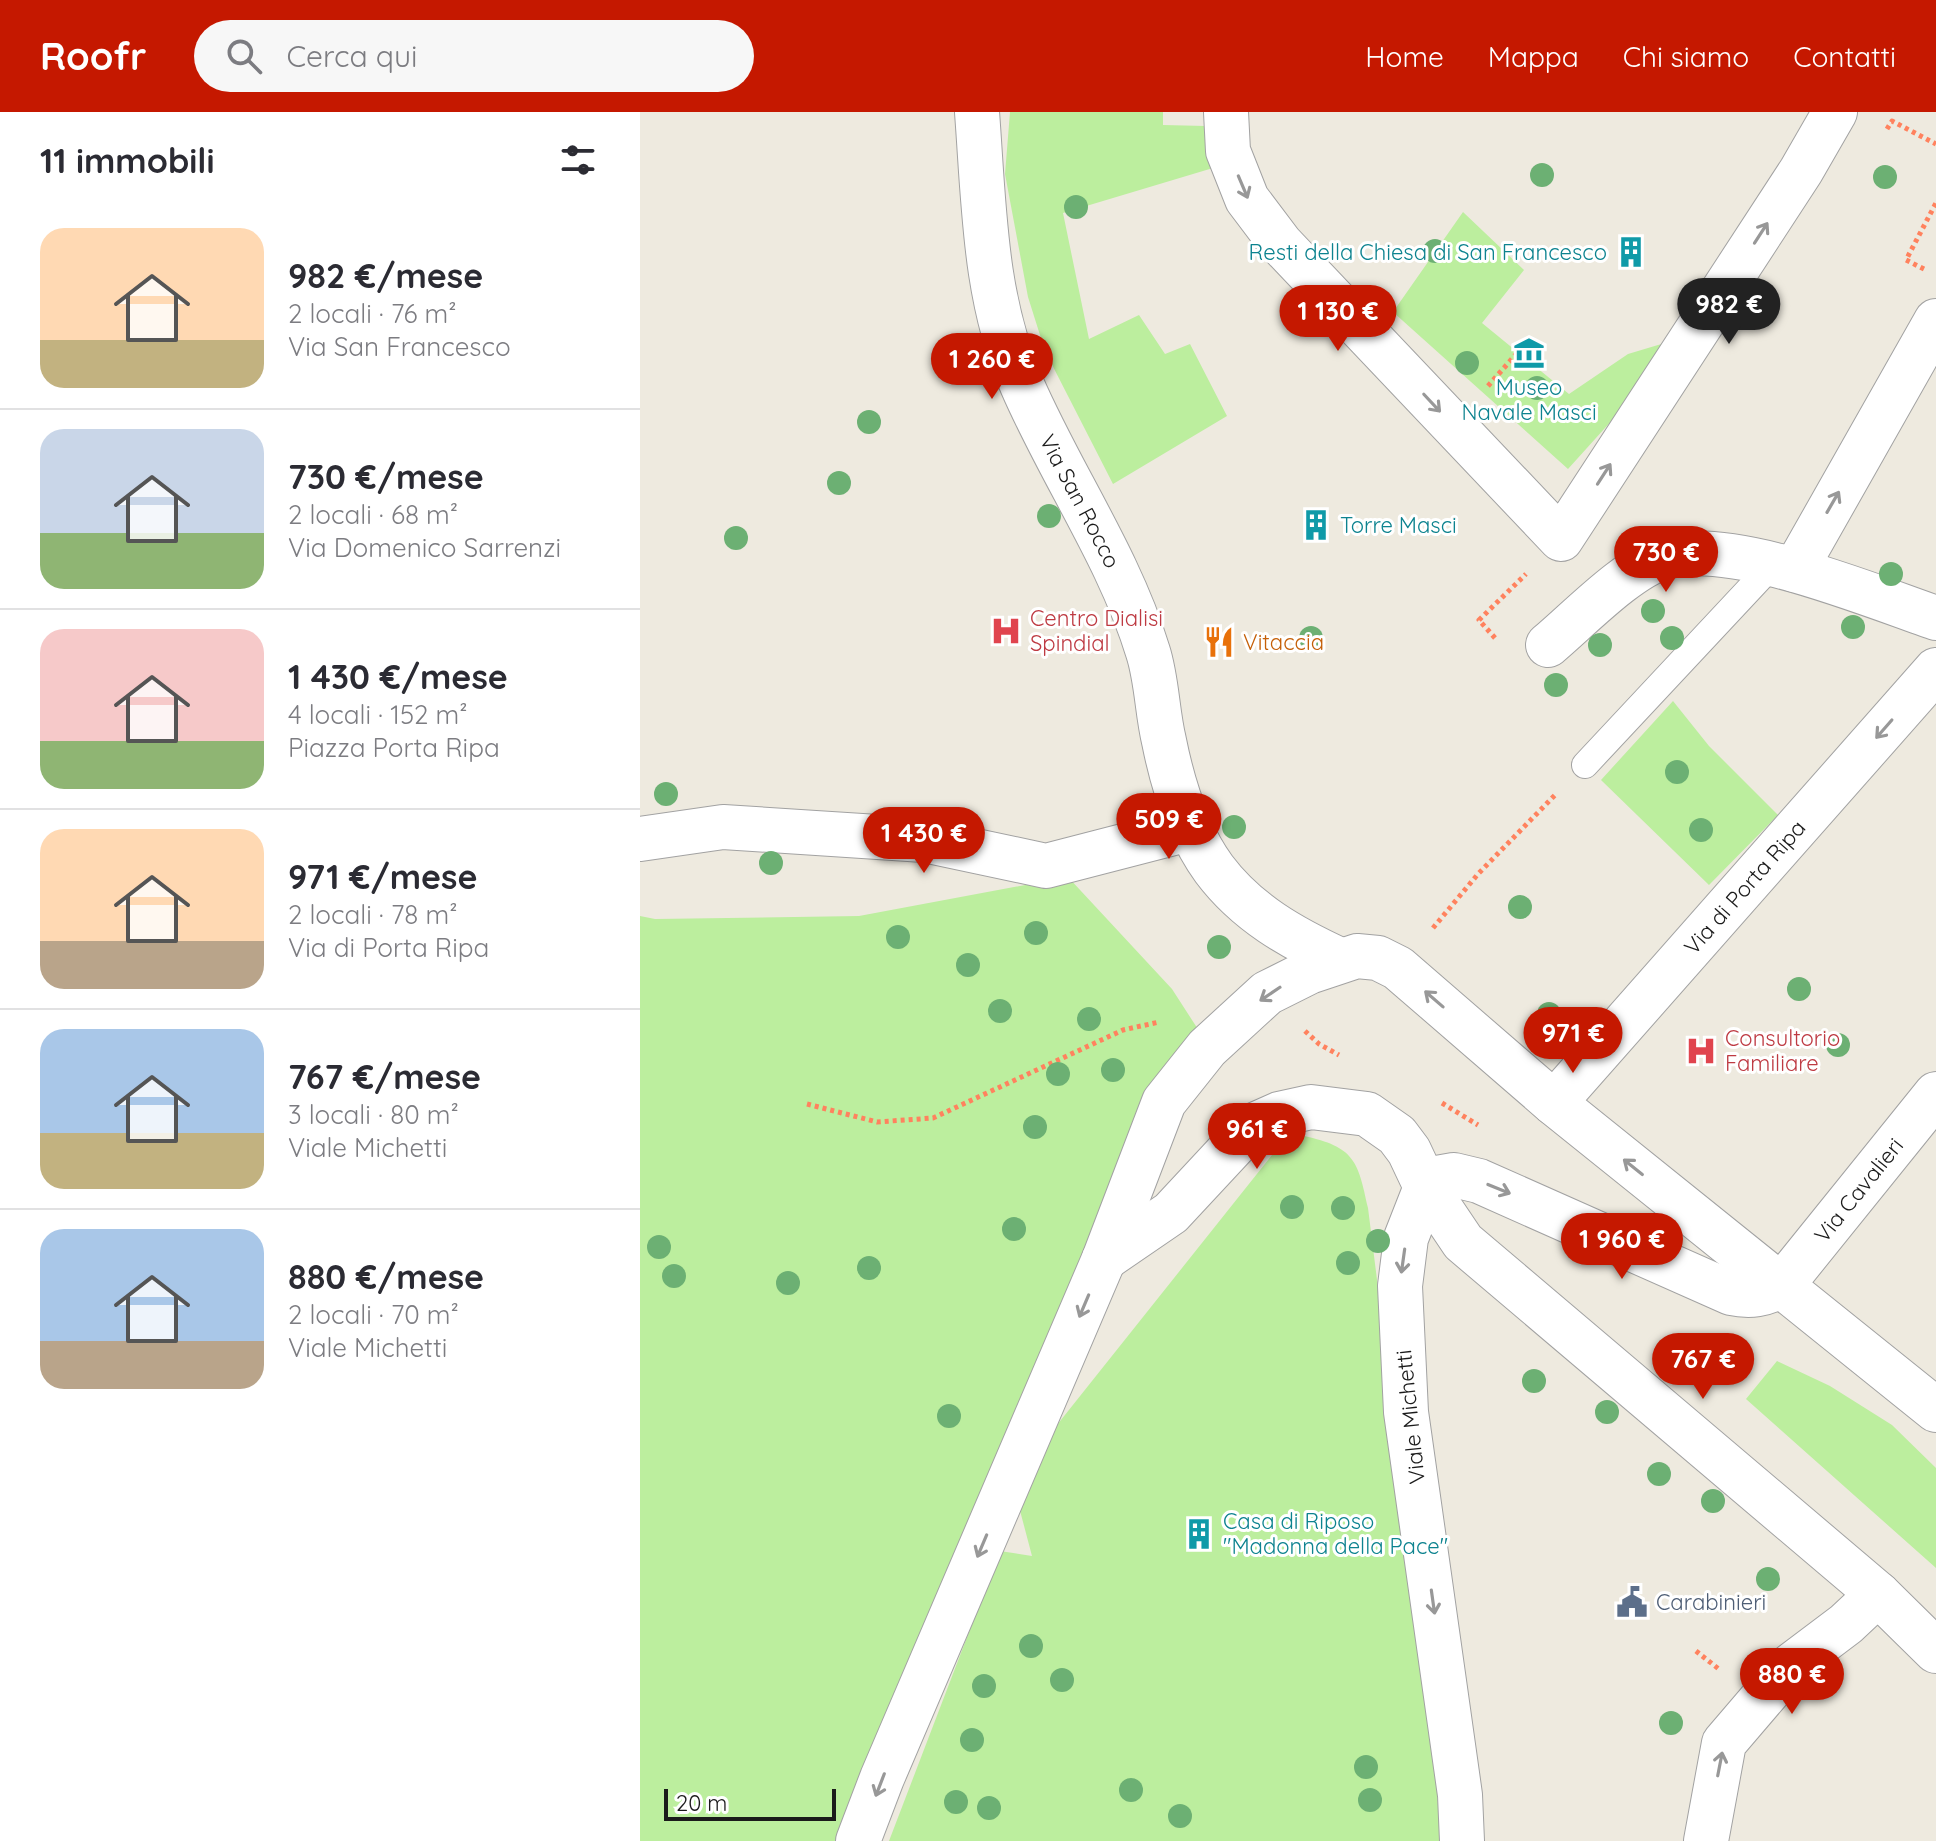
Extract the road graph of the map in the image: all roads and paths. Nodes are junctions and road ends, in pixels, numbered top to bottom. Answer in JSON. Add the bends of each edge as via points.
{"nodes":[{"id":1,"x":977,"y":112,"type":"edge"},
{"id":2,"x":1226,"y":112,"type":"edge"},
{"id":3,"x":1835,"y":112,"type":"edge"},
{"id":4,"x":1884,"y":134,"type":"dead end"},
{"id":5,"x":1936,"y":144,"type":"edge"},
{"id":6,"x":1936,"y":203,"type":"edge"},
{"id":7,"x":1936,"y":275,"type":"edge"},
{"id":8,"x":1936,"y":321,"type":"edge"},
{"id":9,"x":1784,"y":567,"type":"junction"},
{"id":10,"x":1936,"y":618,"type":"edge"},
{"id":11,"x":1548,"y":645,"type":"dead end"},
{"id":12,"x":1936,"y":670,"type":"edge"},
{"id":13,"x":1585,"y":765,"type":"joint"},
{"id":14,"x":1189,"y":829,"type":"junction"},
{"id":15,"x":640,"y":839,"type":"edge"},
{"id":16,"x":1340,"y":960,"type":"junction"},
{"id":17,"x":1398,"y":968,"type":"junction"},
{"id":18,"x":1167,"y":1024,"type":"dead end"},
{"id":19,"x":1936,"y":1094,"type":"edge"},
{"id":20,"x":1554,"y":1103,"type":"junction"},
{"id":21,"x":807,"y":1104,"type":"dead end"},
{"id":22,"x":1426,"y":1187,"type":"junction"},
{"id":23,"x":1104,"y":1259,"type":"junction"},
{"id":24,"x":1782,"y":1285,"type":"junction"},
{"id":25,"x":1936,"y":1410,"type":"edge"},
{"id":26,"x":1878,"y":1594,"type":"junction"},
{"id":27,"x":1696,"y":1651,"type":"dead end"},
{"id":28,"x":1936,"y":1651,"type":"edge"},
{"id":29,"x":1726,"y":1675,"type":"dead end"},
{"id":30,"x":858,"y":1841,"type":"edge"},
{"id":31,"x":1462,"y":1841,"type":"edge"},
{"id":32,"x":1706,"y":1841,"type":"edge"}],
"edges":[{"from":1,"to":14,"type":"street","name":"Via San Rocco","via":[[988,265],[1001,326],[1022,384],[1126,590],[1149,655],[1164,743]]},
{"from":2,"to":3,"type":"street","one_way":true,"via":[[1228,151],[1247,199],[1281,244],[1561,539]]},
{"from":4,"to":5,"type":"path","via":[[1892,121]]},
{"from":6,"to":7,"type":"path","via":[[1906,260]]},
{"from":9,"to":8,"type":"street","one_way":true},
{"from":9,"to":10,"type":"street"},
{"from":9,"to":11,"type":"street","via":[[1696,553],[1665,557],[1638,570]]},
{"from":9,"to":13,"type":"lane"},
{"from":12,"to":20,"type":"street","name":"Via di Porta Ripa","one_way":true},
{"from":13,"to":17,"type":"path","via":[[1478,874]]},
{"from":14,"to":15,"type":"street","via":[[1046,866],[924,840],[723,827]]},
{"from":14,"to":16,"type":"street","name":"Via San Rocco","via":[[1215,870],[1249,908],[1292,938]]},
{"from":16,"to":17,"type":"street","via":[[1378,958]]},
{"from":16,"to":23,"type":"street","one_way":true,"via":[[1267,993],[1207,1048],[1164,1102]]},
{"from":20,"to":17,"type":"street","one_way":true},
{"from":18,"to":21,"type":"path","via":[[1123,1030],[933,1118],[877,1122]]},
{"from":19,"to":24,"type":"street","name":"Via Cavalieri"},
{"from":24,"to":20,"type":"street","one_way":true},
{"from":22,"to":23,"type":"street","via":[[1397,1135],[1367,1114],[1311,1107],[1279,1114],[1252,1126],[1171,1213]]},
{"from":22,"to":24,"type":"street","one_way":true,"via":[[1454,1175],[1479,1181],[1731,1293],[1757,1295]]},
{"from":22,"to":26,"type":"street","via":[[1463,1242]]},
{"from":22,"to":31,"type":"street","name":"Viale Michetti","one_way":true,"via":[[1406,1238],[1400,1286],[1406,1412]]},
{"from":23,"to":30,"type":"street","one_way":true},
{"from":24,"to":25,"type":"street"},
{"from":26,"to":28,"type":"street"},
{"from":32,"to":26,"type":"street","one_way":true,"via":[[1724,1743],[1789,1667]]},
{"from":27,"to":29,"type":"path"}]}
